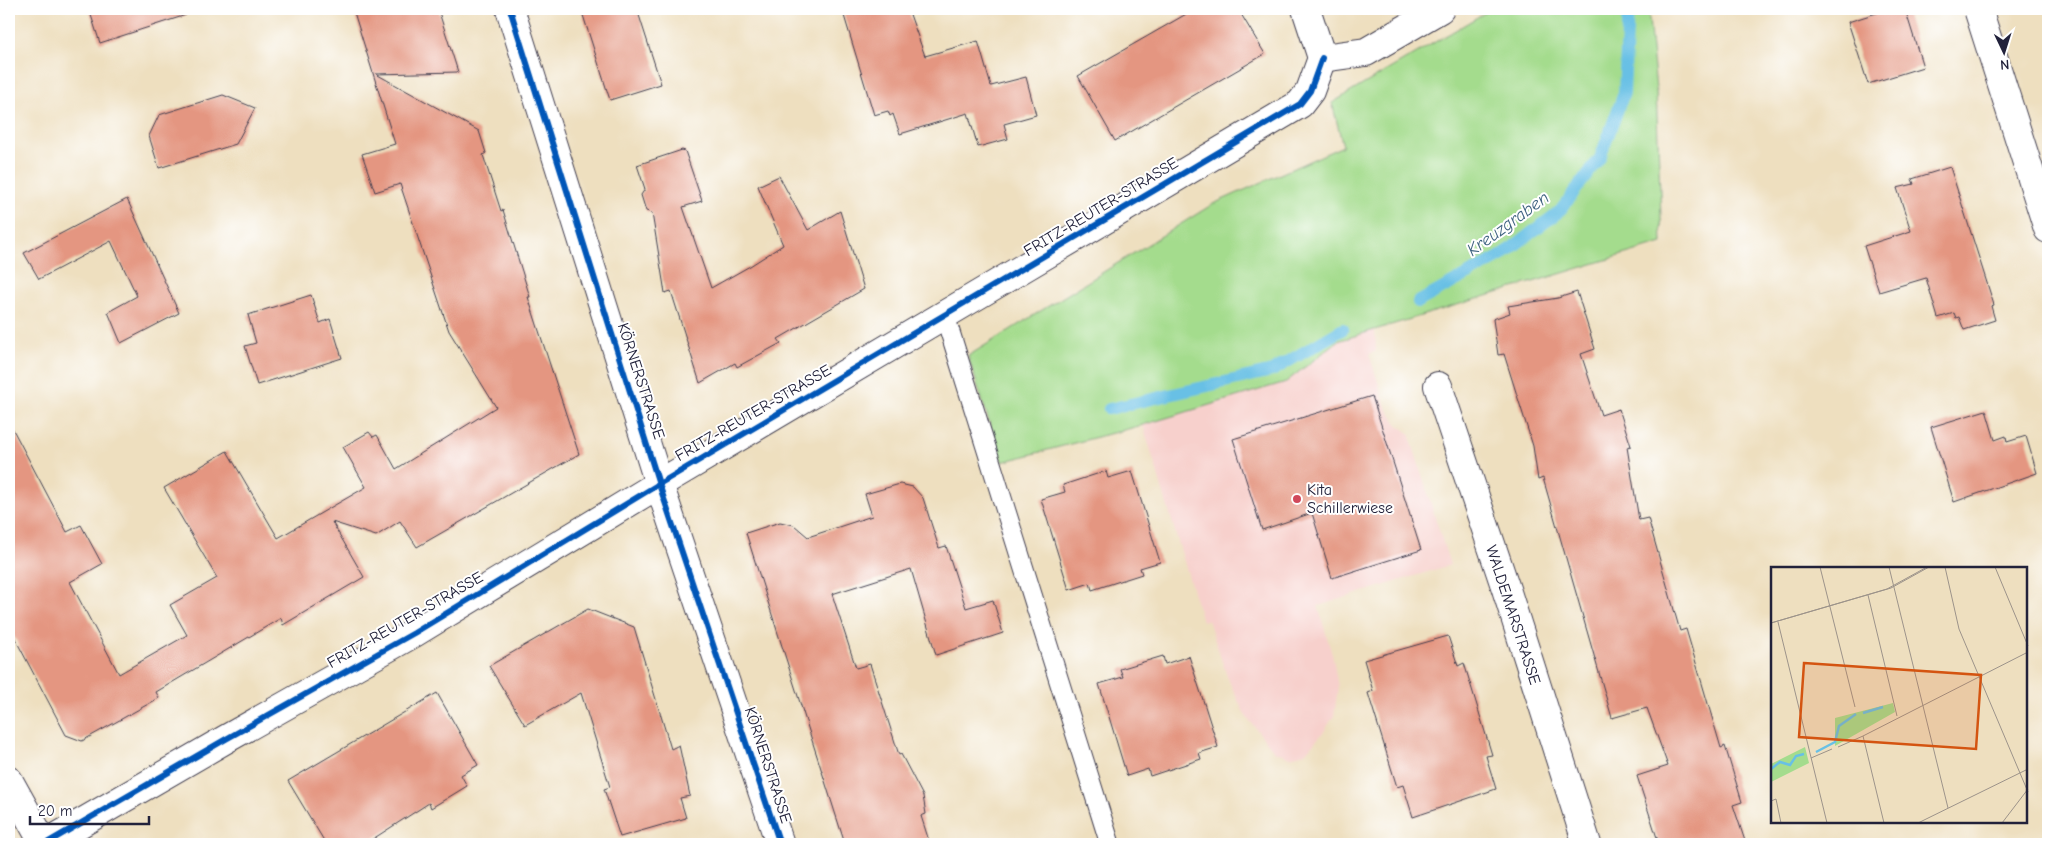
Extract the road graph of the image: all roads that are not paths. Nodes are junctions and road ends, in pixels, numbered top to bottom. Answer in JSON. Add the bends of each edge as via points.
{"nodes":[{"id":1,"x":510,"y":9,"type":"edge"},
{"id":2,"x":1306,"y":9,"type":"edge"},
{"id":3,"x":1440,"y":9,"type":"edge"},
{"id":4,"x":1978,"y":9,"type":"edge"},
{"id":5,"x":1322,"y":58,"type":"junction"},
{"id":6,"x":2048,"y":229,"type":"edge"},
{"id":7,"x":945,"y":316,"type":"junction"},
{"id":8,"x":1438,"y":386,"type":"dead end"},
{"id":9,"x":659,"y":484,"type":"junction"},
{"id":10,"x":9,"y":781,"type":"edge"},
{"id":11,"x":44,"y":844,"type":"edge"},
{"id":12,"x":780,"y":844,"type":"edge"},
{"id":13,"x":1110,"y":844,"type":"edge"},
{"id":14,"x":1587,"y":844,"type":"edge"}],
"edges":[{"from":1,"to":9,"type":"street","name":"KÖRNERSTRASSE"},
{"from":2,"to":5,"type":"street"},
{"from":3,"to":5,"type":"street","via":[[1366,52]]},
{"from":4,"to":6,"type":"street"},
{"from":5,"to":7,"type":"street","name":"FRITZ-REUTER-STRASSE","via":[[1310,91],[1300,104]]},
{"from":7,"to":9,"type":"street","name":"FRITZ-REUTER-STRASSE"},
{"from":7,"to":13,"type":"lane"},
{"from":8,"to":14,"type":"street","name":"WALDEMARSTRASSE"},
{"from":9,"to":11,"type":"street","name":"FRITZ-REUTER-STRASSE","via":[[414,633]]},
{"from":9,"to":12,"type":"street","name":"KÖRNERSTRASSE"},
{"from":10,"to":11,"type":"street"}]}
